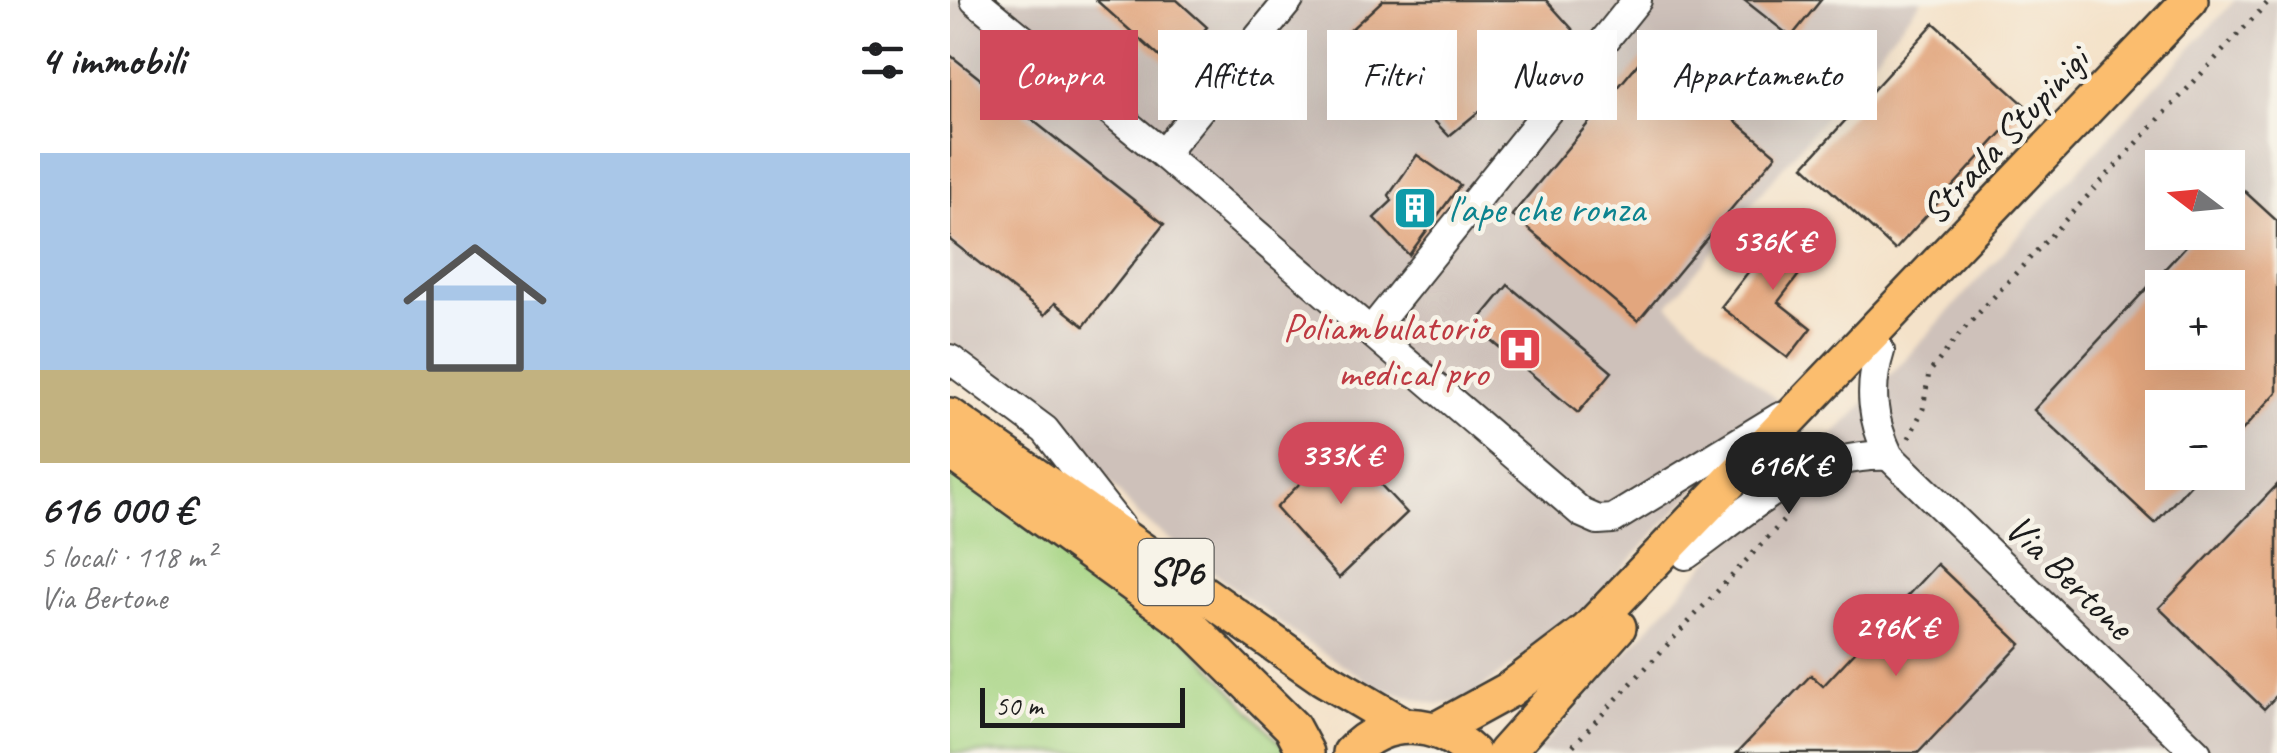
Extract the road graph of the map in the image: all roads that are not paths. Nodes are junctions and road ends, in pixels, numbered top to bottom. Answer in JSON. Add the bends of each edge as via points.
{"nodes":[{"id":1,"x":974,"y":0,"type":"edge"},
{"id":2,"x":1289,"y":0,"type":"edge"},
{"id":3,"x":1637,"y":0,"type":"edge"},
{"id":4,"x":2190,"y":0,"type":"edge"},
{"id":5,"x":2211,"y":0,"type":"edge"},
{"id":6,"x":1162,"y":154,"type":"junction"},
{"id":7,"x":1370,"y":332,"type":"junction"},
{"id":8,"x":1880,"y":350,"type":"junction"},
{"id":9,"x":950,"y":359,"type":"edge"},
{"id":10,"x":1817,"y":394,"type":"junction"},
{"id":11,"x":950,"y":416,"type":"edge"},
{"id":12,"x":950,"y":451,"type":"edge"},
{"id":13,"x":1889,"y":456,"type":"junction"},
{"id":14,"x":1130,"y":539,"type":"junction"},
{"id":15,"x":1686,"y":555,"type":"junction"},
{"id":16,"x":1420,"y":727,"type":"junction"},
{"id":17,"x":1306,"y":753,"type":"edge"},
{"id":18,"x":1351,"y":753,"type":"edge"},
{"id":19,"x":1472,"y":753,"type":"edge"},
{"id":20,"x":1505,"y":753,"type":"edge"},
{"id":21,"x":2197,"y":753,"type":"edge"}],
"edges":[{"from":1,"to":6,"type":"street"},
{"from":2,"to":6,"type":"street"},
{"from":3,"to":7,"type":"street"},
{"from":4,"to":10,"type":"main road","name":"Strada Stupinigi"},
{"from":5,"to":8,"type":"main road","name":"Strada Stupinigi"},
{"from":6,"to":7,"type":"street"},
{"from":7,"to":10,"type":"street","via":[[1598,520],[1613,519]]},
{"from":8,"to":13,"type":"street","name":"Via Bertone","via":[[1874,420]]},
{"from":8,"to":15,"type":"main road","name":"Strada Stupinigi"},
{"from":9,"to":14,"type":"street","via":[[1045,430]]},
{"from":10,"to":16,"type":"main road","name":"Strada Stupinigi","via":[[1586,630],[1509,690]]},
{"from":11,"to":14,"type":"main road","number":"SP6"},
{"from":12,"to":17,"type":"main road","number":"SP6","via":[[1187,622],[1292,727]]},
{"from":13,"to":15,"type":"street","via":[[1847,456],[1817,465]]},
{"from":13,"to":21,"type":"street","name":"Via Bertone"},
{"from":14,"to":16,"type":"main road","number":"SP6","via":[[1322,677]]},
{"from":15,"to":20,"type":"main road","name":"Strada Stupinigi"},
{"from":16,"to":18,"type":"main road","name":"Strada Stupinigi","via":[[1377,733]]},
{"from":16,"to":19,"type":"main road","number":"SP6"}]}
